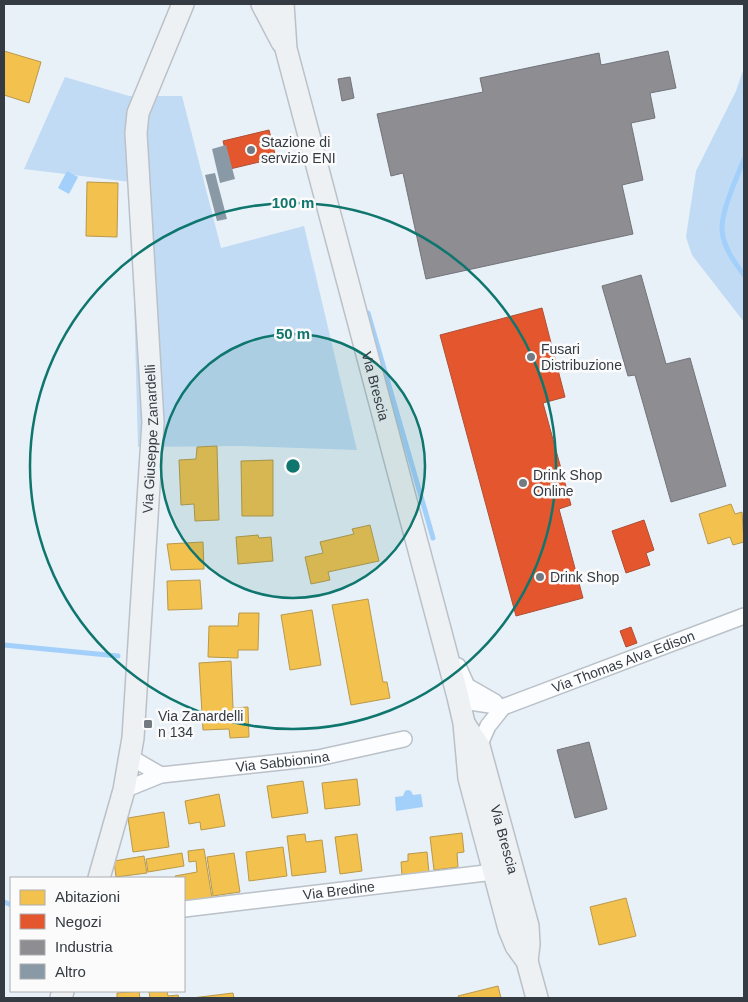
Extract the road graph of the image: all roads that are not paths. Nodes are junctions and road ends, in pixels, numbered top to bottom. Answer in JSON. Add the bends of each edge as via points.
{"nodes":[{"id":1,"x":183,"y":4,"type":"edge"},
{"id":2,"x":262,"y":4,"type":"edge"},
{"id":3,"x":283,"y":4,"type":"edge"},
{"id":4,"x":286,"y":49,"type":"junction"},
{"id":5,"x":410,"y":515,"type":"junction"},
{"id":6,"x":744,"y":616,"type":"edge"},
{"id":7,"x":458,"y":697,"type":"junction"},
{"id":8,"x":503,"y":707,"type":"junction"},
{"id":9,"x":464,"y":722,"type":"junction"},
{"id":10,"x":404,"y":739,"type":"dead end"},
{"id":11,"x":479,"y":746,"type":"junction"},
{"id":12,"x":130,"y":757,"type":"junction"},
{"id":13,"x":161,"y":774,"type":"junction"},
{"id":14,"x":124,"y":790,"type":"junction"},
{"id":15,"x":494,"y":872,"type":"junction"},
{"id":16,"x":99,"y":877,"type":"edge"},
{"id":17,"x":185,"y":909,"type":"edge"},
{"id":18,"x":527,"y":961,"type":"junction"},
{"id":19,"x":537,"y":998,"type":"edge"}],
"edges":[{"from":1,"to":12,"type":"main road","name":"Via Giuseppe Zanardelli","via":[[138,113],[136,133],[153,422],[138,691]]},
{"from":2,"to":4,"type":"main road","name":"Via Brescia"},
{"from":3,"to":4,"type":"main road","name":"Via Brescia"},
{"from":4,"to":5,"type":"main road","name":"Via Brescia"},
{"from":5,"to":7,"type":"main road","name":"Via Brescia"},
{"from":5,"to":8,"type":"street","via":[[427,550],[461,678],[467,686]]},
{"from":6,"to":8,"type":"street","name":"Via Thomas Alva Edison"},
{"from":7,"to":8,"type":"street","name":"Via Thomas Alva Edison"},
{"from":7,"to":9,"type":"main road","name":"Via Brescia"},
{"from":8,"to":11,"type":"street","via":[[488,726]]},
{"from":9,"to":11,"type":"main road","name":"Via Brescia"},
{"from":9,"to":15,"type":"main road","name":"Via Brescia","via":[[469,778]]},
{"from":10,"to":13,"type":"street","name":"Via Sabbionina","via":[[318,758]]},
{"from":11,"to":18,"type":"main road","name":"Via Brescia","via":[[528,926]]},
{"from":12,"to":13,"type":"street"},
{"from":12,"to":14,"type":"main road","name":"Via Giuseppe Zanardelli"},
{"from":13,"to":14,"type":"street","name":"Via Sabbionina"},
{"from":14,"to":16,"type":"main road","name":"Via Giuseppe Zanardelli"},
{"from":15,"to":17,"type":"street","name":"Via Bredine"},
{"from":15,"to":18,"type":"main road","name":"Via Brescia","via":[[509,929]]},
{"from":18,"to":19,"type":"main road","name":"Via Brescia"}]}
